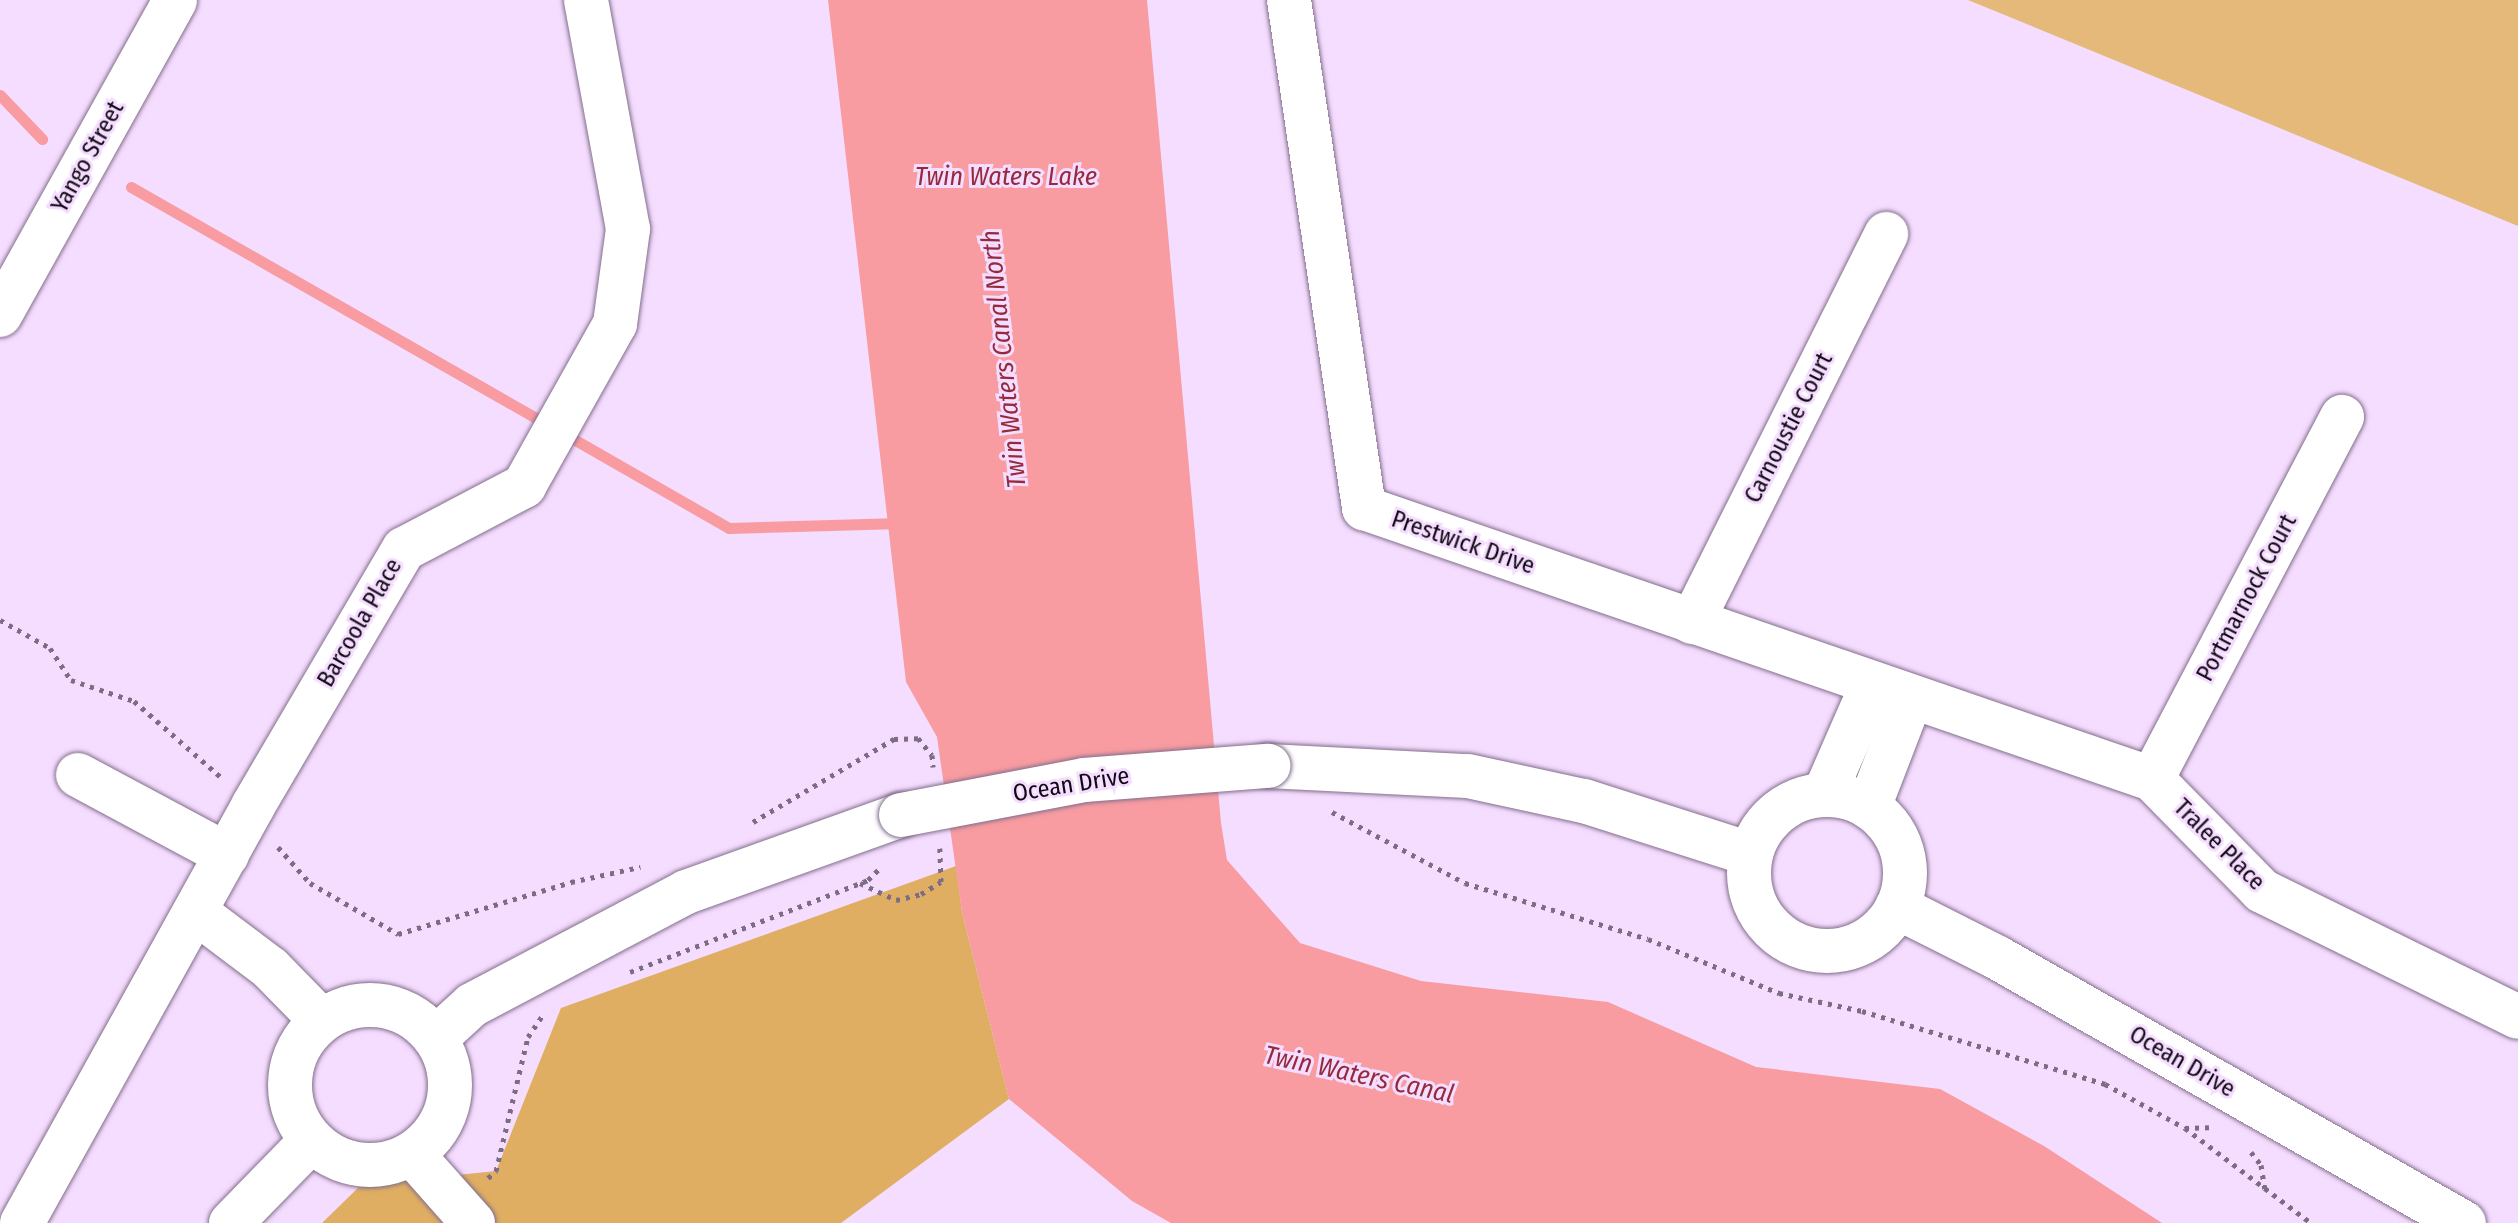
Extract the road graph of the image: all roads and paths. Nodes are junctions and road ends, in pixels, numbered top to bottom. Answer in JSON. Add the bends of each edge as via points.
{"nodes":[{"id":1,"x":175,"y":0,"type":"edge"},
{"id":2,"x":586,"y":0,"type":"edge"},
{"id":3,"x":1289,"y":0,"type":"edge"},
{"id":4,"x":1886,"y":234,"type":"dead end"},
{"id":5,"x":0,"y":315,"type":"edge"},
{"id":6,"x":2342,"y":417,"type":"dead end"},
{"id":7,"x":0,"y":620,"type":"edge"},
{"id":8,"x":1692,"y":622,"type":"junction"},
{"id":9,"x":1891,"y":691,"type":"junction"},
{"id":10,"x":78,"y":775,"type":"dead end"},
{"id":11,"x":2152,"y":779,"type":"junction"},
{"id":12,"x":935,"y":784,"type":"dead end"},
{"id":13,"x":1824,"y":795,"type":"junction"},
{"id":14,"x":1320,"y":805,"type":"dead end"},
{"id":15,"x":253,"y":806,"type":"junction"},
{"id":16,"x":1869,"y":807,"type":"junction"},
{"id":17,"x":745,"y":826,"type":"dead end"},
{"id":18,"x":940,"y":843,"type":"dead end"},
{"id":19,"x":1750,"y":854,"type":"junction"},
{"id":20,"x":227,"y":855,"type":"junction"},
{"id":21,"x":889,"y":860,"type":"dead end"},
{"id":22,"x":647,"y":866,"type":"dead end"},
{"id":23,"x":860,"y":883,"type":"junction"},
{"id":24,"x":1897,"y":907,"type":"junction"},
{"id":25,"x":197,"y":913,"type":"junction"},
{"id":26,"x":617,"y":977,"type":"dead end"},
{"id":27,"x":553,"y":1008,"type":"dead end"},
{"id":28,"x":2518,"y":1017,"type":"edge"},
{"id":29,"x":321,"y":1020,"type":"junction"},
{"id":30,"x":436,"y":1038,"type":"junction"},
{"id":31,"x":2185,"y":1128,"type":"junction"},
{"id":32,"x":2217,"y":1128,"type":"dead end"},
{"id":33,"x":311,"y":1141,"type":"junction"},
{"id":34,"x":2244,"y":1144,"type":"dead end"},
{"id":35,"x":412,"y":1154,"type":"junction"},
{"id":36,"x":2265,"y":1191,"type":"junction"},
{"id":37,"x":466,"y":1213,"type":"edge"},
{"id":38,"x":22,"y":1223,"type":"edge"},
{"id":39,"x":231,"y":1223,"type":"edge"},
{"id":40,"x":2311,"y":1223,"type":"edge"},
{"id":41,"x":2464,"y":1223,"type":"edge"}],
"edges":[{"from":1,"to":5,"type":"street","name":"Yango Street"},
{"from":2,"to":15,"type":"street","name":"Barcoola Place","via":[[628,229],[615,324],[524,486],[404,549]]},
{"from":3,"to":8,"type":"street","name":"Prestwick Drive","via":[[1364,508]]},
{"from":4,"to":8,"type":"street","name":"Carnoustie Court"},
{"from":6,"to":11,"type":"street","name":"Portmarnock Court"},
{"from":7,"to":15,"type":"path","via":[[50,648],[71,680],[134,701]]},
{"from":8,"to":9,"type":"street","name":"Prestwick Drive"},
{"from":9,"to":11,"type":"street","name":"Tralee Place"},
{"from":9,"to":13,"type":"street"},
{"from":9,"to":16,"type":"street"},
{"from":10,"to":20,"type":"street"},
{"from":11,"to":28,"type":"street","name":"Tralee Place","via":[[2262,891]]},
{"from":12,"to":17,"type":"path","via":[[932,755],[918,738],[894,739]]},
{"from":13,"to":16,"type":"street"},
{"from":13,"to":19,"type":"street","via":[[1799,799],[1778,812],[1760,831]]},
{"from":14,"to":31,"type":"path","via":[[1465,883],[1648,939],[1779,993],[1862,1011],[2105,1084]]},
{"from":15,"to":20,"type":"street","name":"Barcoola Place"},
{"from":15,"to":22,"type":"path","via":[[284,857],[310,883],[398,934],[571,882]]},
{"from":16,"to":24,"type":"street","via":[[1902,851],[1904,889]]},
{"from":18,"to":23,"type":"path","via":[[941,882],[921,894],[896,900]]},
{"from":19,"to":24,"type":"street","via":[[1754,905],[1788,943],[1812,951],[1838,951],[1863,943],[1883,928]]},
{"from":19,"to":30,"type":"street","name":"Ocean Drive","bridge":true,"via":[[1584,801],[1468,776],[1268,766],[1084,780],[901,815],[686,892],[472,1005]]},
{"from":20,"to":25,"type":"street","name":"Barcoola Place"},
{"from":21,"to":23,"type":"path"},
{"from":23,"to":26,"type":"path"},
{"from":24,"to":41,"type":"street","name":"Ocean Drive","via":[[1998,958]]},
{"from":25,"to":29,"type":"street","via":[[270,968]]},
{"from":25,"to":38,"type":"street","name":"Barcoola Place"},
{"from":27,"to":37,"type":"path","via":[[528,1037],[496,1171]]},
{"from":29,"to":30,"type":"street","via":[[344,1007],[382,1005],[418,1019]]},
{"from":29,"to":33,"type":"street","via":[[303,1040],[292,1065],[289,1092],[296,1118]]},
{"from":30,"to":35,"type":"street","via":[[448,1062],[451,1088],[432,1137]]},
{"from":31,"to":32,"type":"path"},
{"from":31,"to":36,"type":"path"},
{"from":33,"to":35,"type":"street","via":[[333,1157],[359,1165],[387,1164]]},
{"from":33,"to":39,"type":"street"},
{"from":34,"to":36,"type":"path","via":[[2261,1165]]},
{"from":35,"to":37,"type":"street"},
{"from":36,"to":40,"type":"path"}]}
